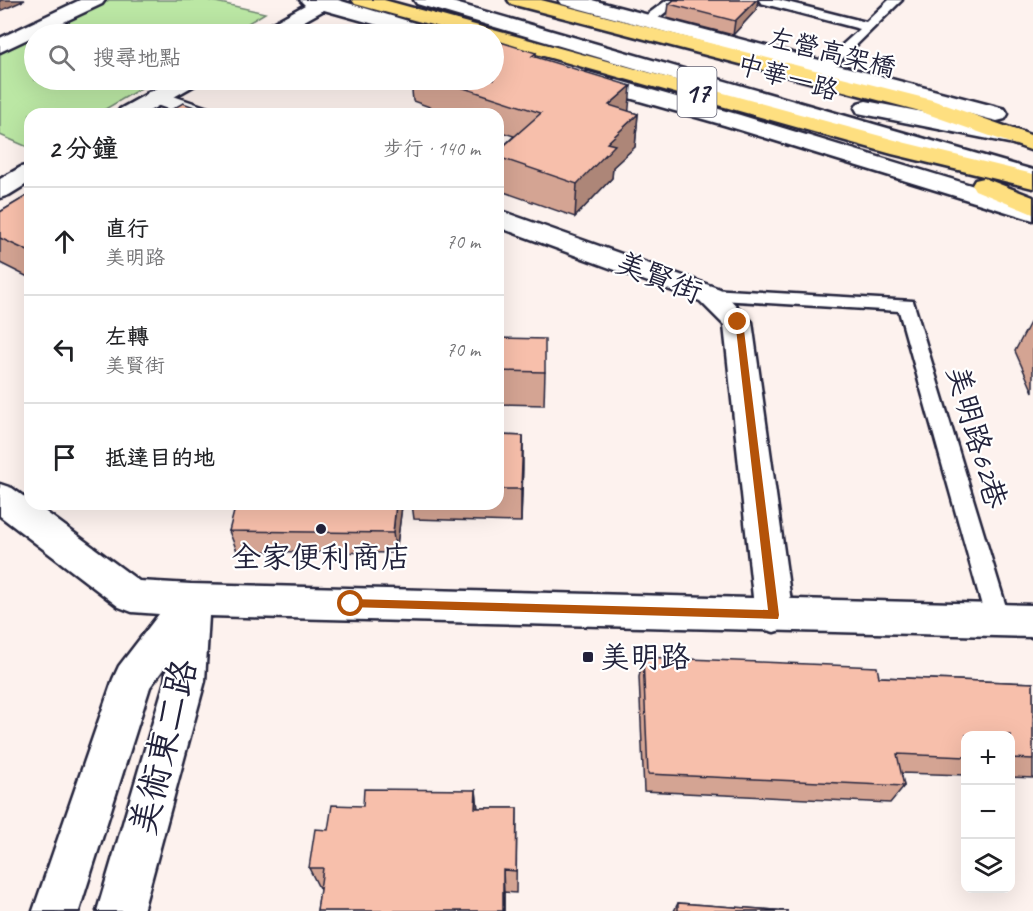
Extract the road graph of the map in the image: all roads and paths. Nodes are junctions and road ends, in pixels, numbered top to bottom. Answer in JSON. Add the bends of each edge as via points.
{"nodes":[{"id":1,"x":92,"y":0,"type":"edge"},
{"id":2,"x":362,"y":0,"type":"edge"},
{"id":3,"x":424,"y":0,"type":"edge"},
{"id":4,"x":467,"y":0,"type":"edge"},
{"id":5,"x":518,"y":0,"type":"edge"},
{"id":6,"x":569,"y":0,"type":"edge"},
{"id":7,"x":675,"y":0,"type":"edge"},
{"id":8,"x":765,"y":0,"type":"edge"},
{"id":9,"x":896,"y":0,"type":"edge"},
{"id":10,"x":320,"y":1,"type":"edge"},
{"id":11,"x":648,"y":20,"type":"junction"},
{"id":12,"x":44,"y":24,"type":"edge"},
{"id":13,"x":283,"y":24,"type":"edge"},
{"id":14,"x":397,"y":24,"type":"edge"},
{"id":15,"x":450,"y":24,"type":"edge"},
{"id":16,"x":869,"y":27,"type":"junction"},
{"id":17,"x":24,"y":34,"type":"edge"},
{"id":18,"x":504,"y":39,"type":"edge"},
{"id":19,"x":0,"y":46,"type":"edge"},
{"id":20,"x":504,"y":55,"type":"edge"},
{"id":21,"x":826,"y":67,"type":"junction"},
{"id":22,"x":169,"y":90,"type":"edge"},
{"id":23,"x":156,"y":97,"type":"junction"},
{"id":24,"x":138,"y":108,"type":"edge"},
{"id":25,"x":186,"y":108,"type":"edge"},
{"id":26,"x":1028,"y":136,"type":"edge"},
{"id":27,"x":900,"y":149,"type":"junction"},
{"id":28,"x":24,"y":176,"type":"edge"},
{"id":29,"x":1033,"y":179,"type":"edge"},
{"id":30,"x":0,"y":190,"type":"edge"},
{"id":31,"x":1033,"y":206,"type":"edge"},
{"id":32,"x":1033,"y":212,"type":"edge"},
{"id":33,"x":504,"y":220,"type":"edge"},
{"id":34,"x":710,"y":295,"type":"junction"},
{"id":35,"x":0,"y":497,"type":"edge"},
{"id":36,"x":191,"y":600,"type":"junction"},
{"id":37,"x":774,"y":615,"type":"junction"},
{"id":38,"x":1016,"y":621,"type":"edge"},
{"id":39,"x":56,"y":911,"type":"edge"},
{"id":40,"x":120,"y":911,"type":"edge"}],
"edges":[{"from":1,"to":12,"type":"street"},
{"from":2,"to":15,"type":"main road"},
{"from":3,"to":29,"type":"street","name":"中華一路"},
{"from":4,"to":26,"type":"street","name":"中華一路","via":[[887,113]]},
{"from":5,"to":26,"type":"main road","name":"左營高架橋","number":"17","via":[[924,105]]},
{"from":6,"to":11,"type":"street","name":"中華一路"},
{"from":7,"to":11,"type":"lane"},
{"from":8,"to":16,"type":"lane"},
{"from":9,"to":16,"type":"lane"},
{"from":10,"to":13,"type":"street"},
{"from":10,"to":14,"type":"street"},
{"from":11,"to":21,"type":"street","name":"中華一路"},
{"from":16,"to":21,"type":"lane"},
{"from":17,"to":19,"type":"street"},
{"from":18,"to":27,"type":"main road","number":"17"},
{"from":20,"to":32,"type":"street","name":"中華一路"},
{"from":21,"to":26,"type":"street","name":"中華一路"},
{"from":22,"to":23,"type":"street"},
{"from":23,"to":24,"type":"street"},
{"from":23,"to":25,"type":"street"},
{"from":27,"to":29,"type":"main road","name":"中華一路","number":"17"},
{"from":27,"to":31,"type":"main road","number":"17"},
{"from":28,"to":30,"type":"street"},
{"from":33,"to":34,"type":"street","name":"美賢街"},
{"from":34,"to":37,"type":"street","name":"美賢街","via":[[738,322]]},
{"from":34,"to":38,"type":"lane","name":"美明路62巷","via":[[908,305]]},
{"from":35,"to":36,"type":"street","via":[[132,596]]},
{"from":36,"to":37,"type":"street"},
{"from":36,"to":39,"type":"street","name":"美術東二路","via":[[133,679]]},
{"from":36,"to":40,"type":"street","name":"美術東二路","via":[[185,681]]},
{"from":37,"to":38,"type":"street"}]}
